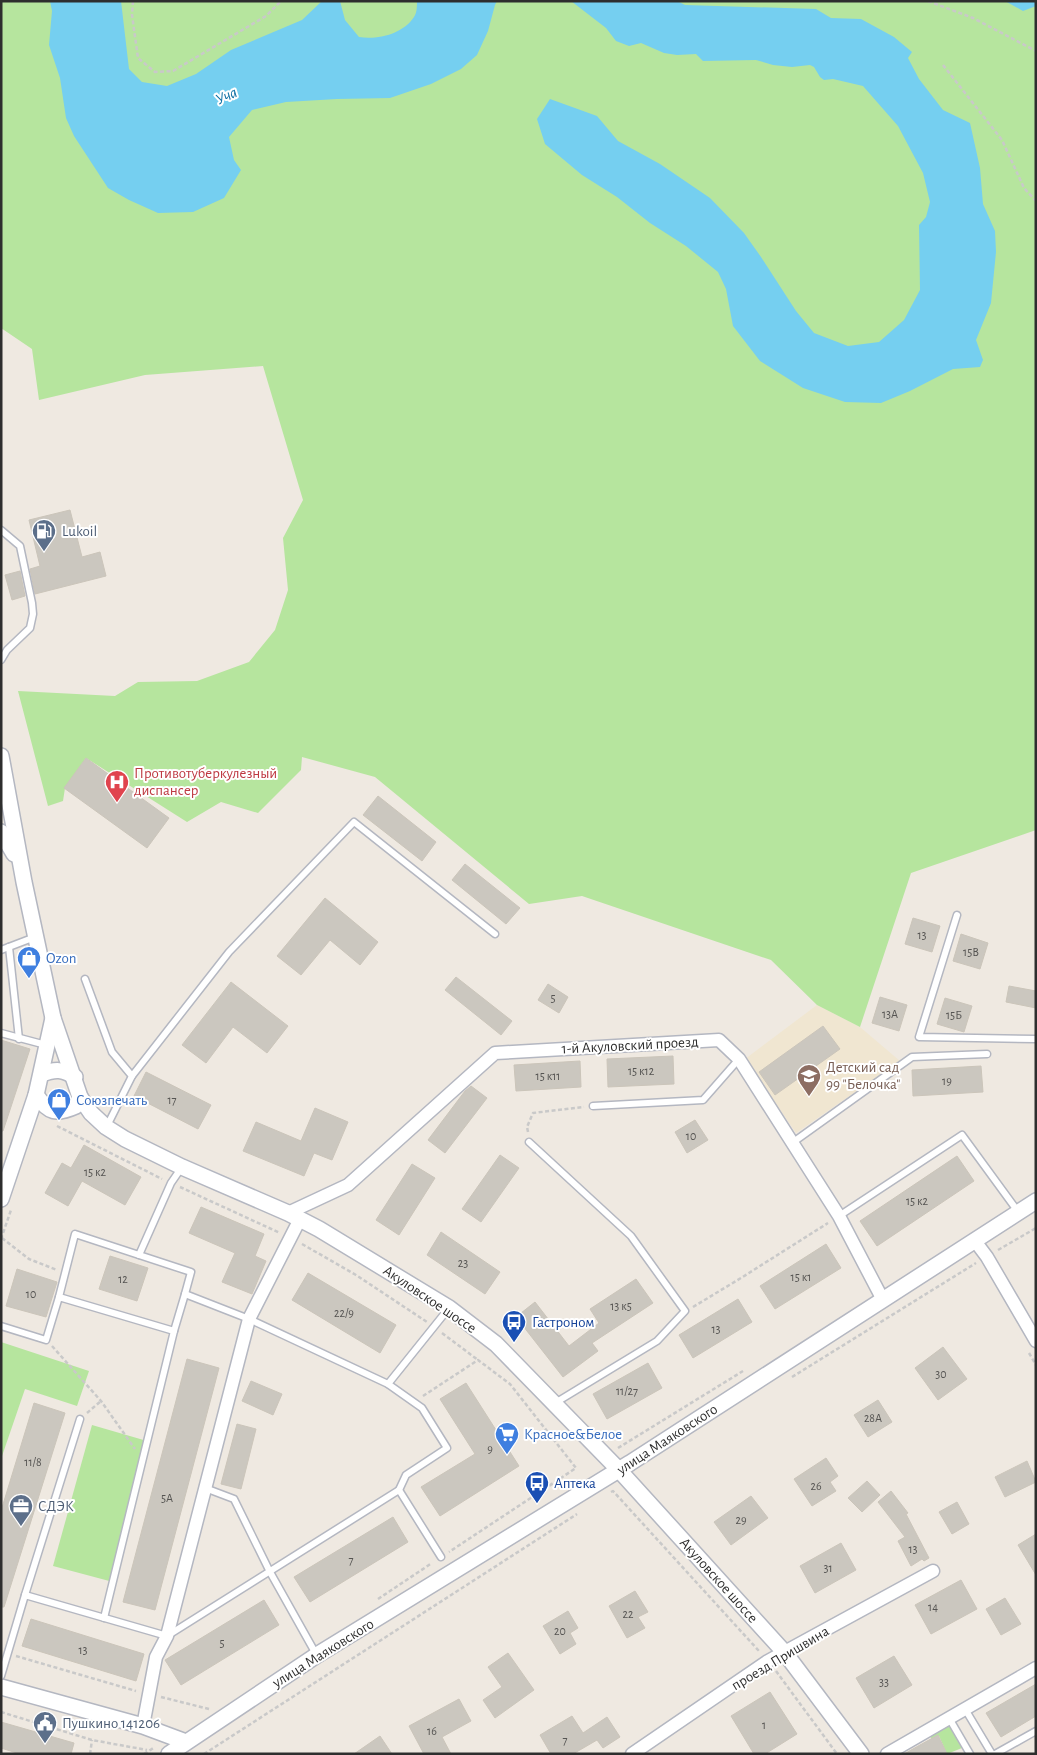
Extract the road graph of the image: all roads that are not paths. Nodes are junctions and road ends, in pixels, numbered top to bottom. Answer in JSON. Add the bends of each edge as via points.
{"nodes":[{"id":1,"x":1,"y":530,"type":"edge"},
{"id":2,"x":1,"y":660,"type":"edge"},
{"id":3,"x":1,"y":756,"type":"edge"},
{"id":4,"x":1,"y":811,"type":"edge"},
{"id":5,"x":1,"y":832,"type":"edge"},
{"id":6,"x":17,"y":860,"type":"junction"},
{"id":7,"x":24,"y":882,"type":"junction"},
{"id":8,"x":957,"y":915,"type":"dead end"},
{"id":9,"x":495,"y":934,"type":"dead end"},
{"id":10,"x":35,"y":937,"type":"junction"},
{"id":11,"x":9,"y":947,"type":"junction"},
{"id":12,"x":1,"y":950,"type":"edge"},
{"id":13,"x":85,"y":979,"type":"dead end"},
{"id":14,"x":52,"y":1018,"type":"junction"},
{"id":15,"x":1,"y":1033,"type":"edge"},
{"id":16,"x":19,"y":1039,"type":"junction"},
{"id":17,"x":1036,"y":1039,"type":"edge"},
{"id":18,"x":48,"y":1045,"type":"junction"},
{"id":19,"x":987,"y":1054,"type":"dead end"},
{"id":20,"x":739,"y":1060,"type":"junction"},
{"id":21,"x":42,"y":1074,"type":"junction"},
{"id":22,"x":132,"y":1076,"type":"junction"},
{"id":23,"x":75,"y":1078,"type":"junction"},
{"id":24,"x":36,"y":1095,"type":"junction"},
{"id":25,"x":80,"y":1097,"type":"junction"},
{"id":26,"x":593,"y":1106,"type":"road end"},
{"id":27,"x":106,"y":1127,"type":"junction"},
{"id":28,"x":529,"y":1142,"type":"road end"},
{"id":29,"x":792,"y":1143,"type":"junction"},
{"id":30,"x":182,"y":1167,"type":"junction"},
{"id":31,"x":7,"y":1201,"type":"edge"},
{"id":32,"x":1036,"y":1201,"type":"edge"},
{"id":33,"x":1019,"y":1212,"type":"junction"},
{"id":34,"x":294,"y":1216,"type":"junction"},
{"id":35,"x":839,"y":1216,"type":"junction"},
{"id":36,"x":975,"y":1241,"type":"junction"},
{"id":37,"x":138,"y":1255,"type":"junction"},
{"id":38,"x":185,"y":1294,"type":"junction"},
{"id":39,"x":59,"y":1297,"type":"junction"},
{"id":40,"x":883,"y":1300,"type":"junction"},
{"id":41,"x":449,"y":1308,"type":"junction"},
{"id":42,"x":249,"y":1319,"type":"junction"},
{"id":43,"x":1,"y":1326,"type":"edge"},
{"id":44,"x":174,"y":1331,"type":"junction"},
{"id":45,"x":1036,"y":1341,"type":"edge"},
{"id":46,"x":388,"y":1384,"type":"junction"},
{"id":47,"x":554,"y":1404,"type":"junction"},
{"id":48,"x":80,"y":1419,"type":"road end"},
{"id":49,"x":618,"y":1470,"type":"junction"},
{"id":50,"x":205,"y":1488,"type":"junction"},
{"id":51,"x":399,"y":1490,"type":"junction"},
{"id":52,"x":441,"y":1557,"type":"road end"},
{"id":53,"x":933,"y":1571,"type":"dead end"},
{"id":54,"x":270,"y":1572,"type":"junction"},
{"id":55,"x":25,"y":1595,"type":"junction"},
{"id":56,"x":104,"y":1618,"type":"junction"},
{"id":57,"x":167,"y":1636,"type":"junction"},
{"id":58,"x":785,"y":1653,"type":"junction"},
{"id":59,"x":317,"y":1655,"type":"junction"},
{"id":60,"x":1036,"y":1668,"type":"edge"},
{"id":61,"x":1,"y":1676,"type":"edge"},
{"id":62,"x":1,"y":1687,"type":"edge"},
{"id":63,"x":965,"y":1708,"type":"junction"},
{"id":64,"x":949,"y":1718,"type":"junction"},
{"id":65,"x":143,"y":1726,"type":"junction"},
{"id":66,"x":1036,"y":1731,"type":"edge"},
{"id":67,"x":186,"y":1742,"type":"junction"},
{"id":68,"x":169,"y":1754,"type":"edge"},
{"id":69,"x":632,"y":1754,"type":"edge"},
{"id":70,"x":862,"y":1754,"type":"edge"},
{"id":71,"x":887,"y":1754,"type":"edge"},
{"id":72,"x":970,"y":1754,"type":"edge"},
{"id":73,"x":993,"y":1754,"type":"edge"}],
"edges":[{"from":1,"to":2,"type":"lane","via":[[20,546],[33,614],[30,628]]},
{"from":3,"to":7,"type":"street","name":"Акуловское шоссе"},
{"from":4,"to":6,"type":"street","name":"Акуловское шоссе"},
{"from":5,"to":6,"type":"street"},
{"from":6,"to":7,"type":"street","name":"Акуловское шоссе"},
{"from":7,"to":10,"type":"street","name":"Акуловское шоссе"},
{"from":8,"to":17,"type":"lane","via":[[919,1037]]},
{"from":9,"to":22,"type":"lane","via":[[354,822],[229,952]]},
{"from":10,"to":11,"type":"lane"},
{"from":10,"to":14,"type":"street","name":"Акуловское шоссе"},
{"from":11,"to":12,"type":"lane"},
{"from":11,"to":16,"type":"lane"},
{"from":13,"to":22,"type":"lane","via":[[112,1052]]},
{"from":14,"to":18,"type":"street"},
{"from":14,"to":23,"type":"street","name":"Акуловское шоссе"},
{"from":15,"to":16,"type":"lane"},
{"from":16,"to":18,"type":"lane"},
{"from":18,"to":21,"type":"street"},
{"from":19,"to":29,"type":"lane","via":[[912,1057]]},
{"from":20,"to":26,"type":"lane","via":[[703,1100]]},
{"from":20,"to":29,"type":"street","name":"1-й Акуловский проезд"},
{"from":20,"to":34,"type":"street","name":"1-й Акуловский проезд","via":[[719,1040],[495,1053],[348,1185]]},
{"from":21,"to":23,"type":"street","via":[[58,1070]]},
{"from":21,"to":24,"type":"street"},
{"from":22,"to":27,"type":"lane"},
{"from":23,"to":25,"type":"street","name":"Акуловское шоссе"},
{"from":24,"to":25,"type":"street","via":[[45,1108],[62,1112],[76,1106]]},
{"from":24,"to":31,"type":"street"},
{"from":25,"to":27,"type":"street","name":"Акуловское шоссе"},
{"from":27,"to":30,"type":"street","name":"Акуловское шоссе"},
{"from":28,"to":47,"type":"lane","via":[[632,1236],[685,1311],[657,1341]]},
{"from":29,"to":35,"type":"street","name":"1-й Акуловский проезд"},
{"from":30,"to":34,"type":"street","name":"Акуловское шоссе"},
{"from":30,"to":37,"type":"lane","via":[[171,1183]]},
{"from":32,"to":33,"type":"street","name":"улица Маяковского"},
{"from":33,"to":35,"type":"lane","via":[[962,1135]]},
{"from":33,"to":36,"type":"street","name":"улица Маяковского"},
{"from":34,"to":41,"type":"street","name":"Акуловское шоссе"},
{"from":34,"to":42,"type":"street","via":[[291,1238]]},
{"from":35,"to":40,"type":"street","name":"1-й Акуловский проезд"},
{"from":36,"to":40,"type":"street","name":"улица Маяковского"},
{"from":36,"to":45,"type":"street"},
{"from":37,"to":38,"type":"lane","via":[[191,1272]]},
{"from":37,"to":39,"type":"lane","via":[[75,1234]]},
{"from":38,"to":42,"type":"lane"},
{"from":38,"to":44,"type":"lane"},
{"from":39,"to":43,"type":"lane","via":[[46,1340]]},
{"from":39,"to":44,"type":"lane"},
{"from":40,"to":49,"type":"street","name":"улица Маяковского"},
{"from":41,"to":46,"type":"lane"},
{"from":41,"to":47,"type":"street","name":"Акуловское шоссе","via":[[496,1344]]},
{"from":42,"to":46,"type":"lane"},
{"from":42,"to":50,"type":"street"},
{"from":44,"to":56,"type":"lane"},
{"from":46,"to":51,"type":"lane","via":[[422,1408],[447,1448],[406,1475]]},
{"from":47,"to":49,"type":"street","name":"Акуловское шоссе"},
{"from":48,"to":55,"type":"lane"},
{"from":49,"to":58,"type":"street","name":"Акуловское шоссе"},
{"from":49,"to":59,"type":"street","name":"улица Маяковского"},
{"from":50,"to":54,"type":"lane","via":[[234,1499]]},
{"from":50,"to":57,"type":"street"},
{"from":51,"to":52,"type":"lane"},
{"from":51,"to":54,"type":"lane"},
{"from":53,"to":58,"type":"street","name":"проезд Пришвина"},
{"from":54,"to":57,"type":"lane"},
{"from":54,"to":59,"type":"lane"},
{"from":55,"to":56,"type":"lane"},
{"from":55,"to":61,"type":"lane"},
{"from":56,"to":57,"type":"lane"},
{"from":57,"to":65,"type":"street","via":[[156,1657]]},
{"from":58,"to":69,"type":"street","name":"проезд Пришвина","via":[[768,1661]]},
{"from":58,"to":70,"type":"street","name":"Акуловское шоссе"},
{"from":59,"to":67,"type":"street","name":"улица Маяковского"},
{"from":60,"to":63,"type":"street"},
{"from":62,"to":65,"type":"street"},
{"from":63,"to":64,"type":"street"},
{"from":63,"to":73,"type":"lane"},
{"from":64,"to":71,"type":"street"},
{"from":64,"to":72,"type":"lane"},
{"from":65,"to":67,"type":"street"},
{"from":66,"to":73,"type":"lane"},
{"from":67,"to":68,"type":"street","name":"улица Маяковского"}]}
